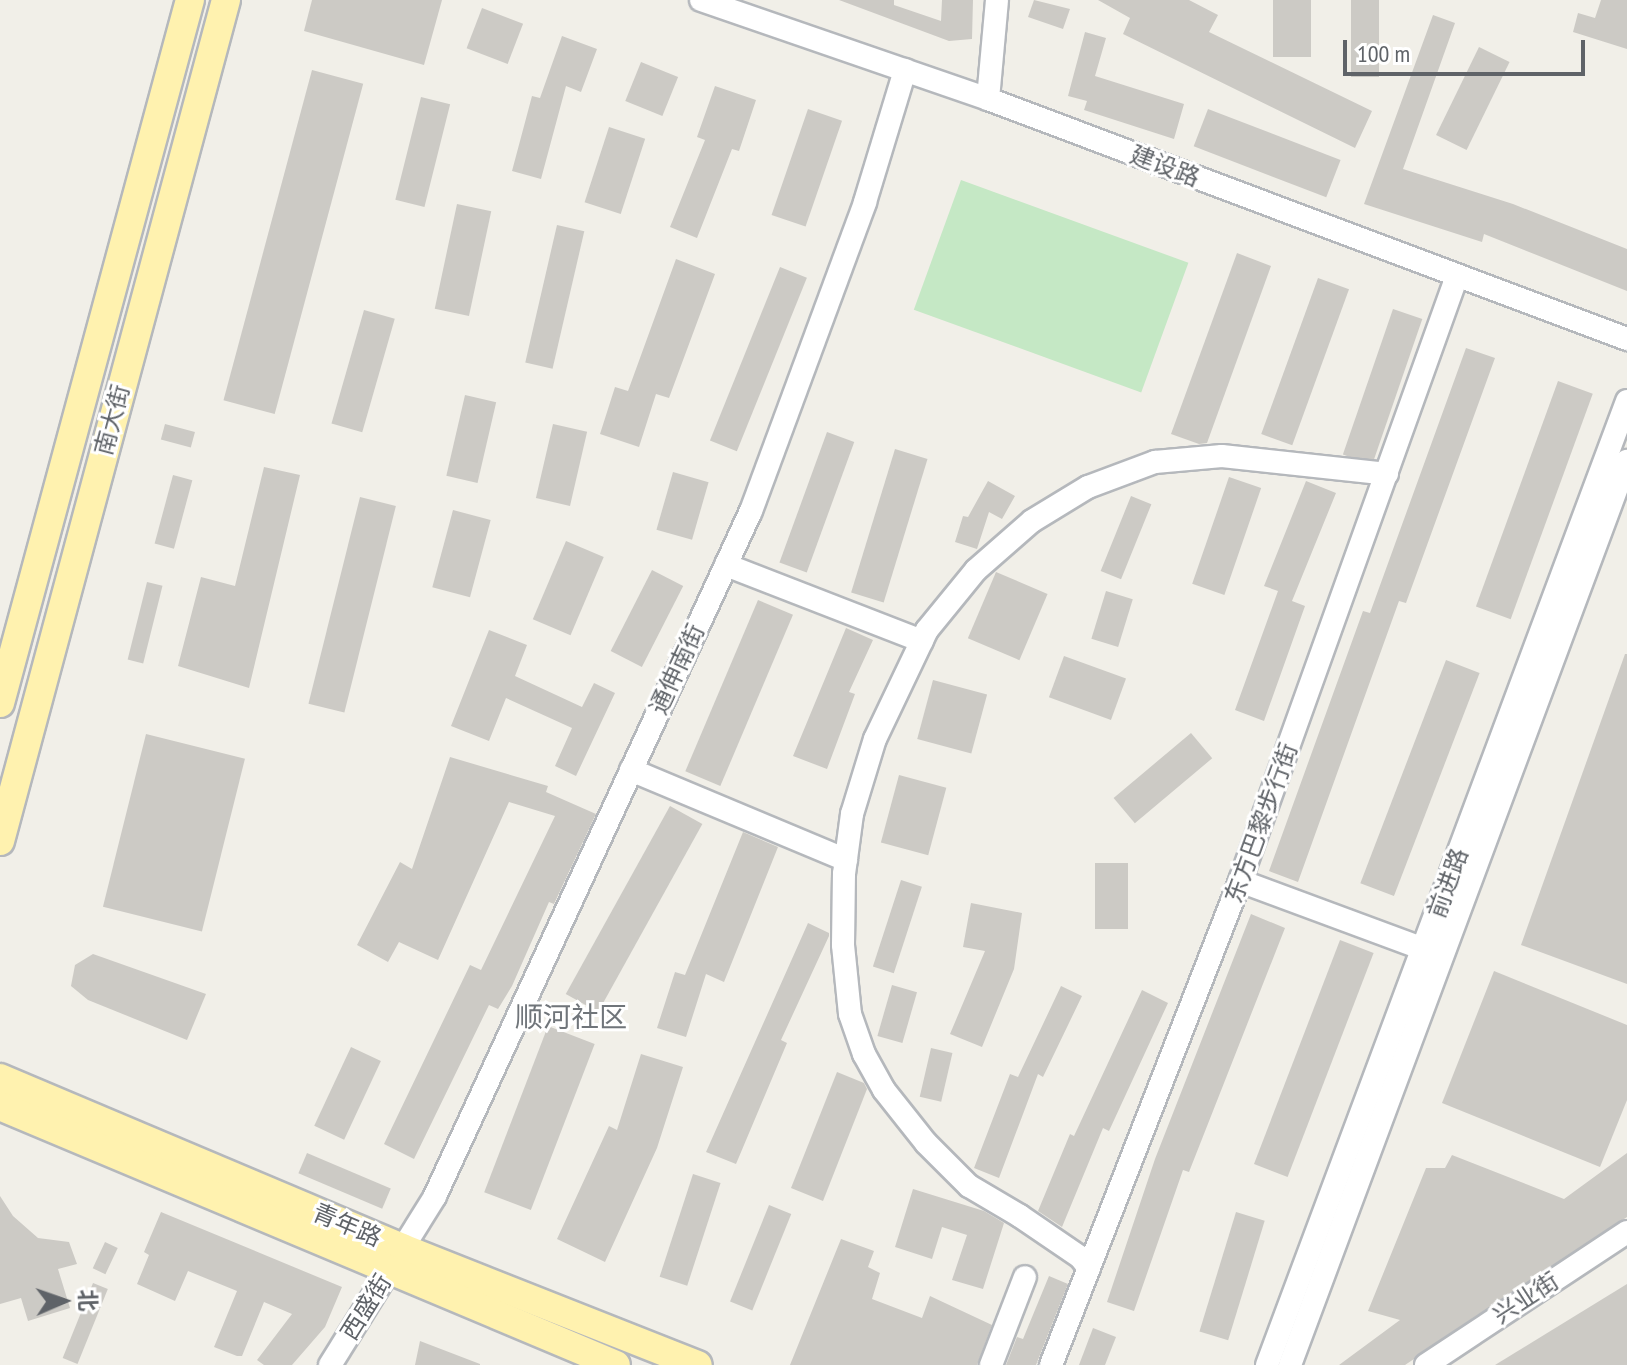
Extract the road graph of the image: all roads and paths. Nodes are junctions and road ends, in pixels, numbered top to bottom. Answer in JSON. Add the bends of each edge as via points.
{"nodes":[{"id":1,"x":190,"y":0,"type":"edge"},
{"id":2,"x":226,"y":0,"type":"edge"},
{"id":3,"x":701,"y":0,"type":"edge"},
{"id":4,"x":997,"y":0,"type":"edge"},
{"id":5,"x":905,"y":70,"type":"junction"},
{"id":6,"x":988,"y":99,"type":"junction"},
{"id":7,"x":1457,"y":276,"type":"junction"},
{"id":8,"x":1627,"y":339,"type":"edge"},
{"id":9,"x":1627,"y":401,"type":"edge"},
{"id":10,"x":1627,"y":461,"type":"edge"},
{"id":11,"x":1387,"y":474,"type":"junction"},
{"id":12,"x":726,"y":565,"type":"junction"},
{"id":13,"x":922,"y":641,"type":"junction"},
{"id":14,"x":0,"y":703,"type":"edge"},
{"id":15,"x":631,"y":770,"type":"junction"},
{"id":16,"x":0,"y":841,"type":"edge"},
{"id":17,"x":846,"y":860,"type":"junction"},
{"id":18,"x":1240,"y":881,"type":"junction"},
{"id":19,"x":1424,"y":949,"type":"junction"},
{"id":20,"x":0,"y":1078,"type":"edge"},
{"id":21,"x":0,"y":1106,"type":"edge"},
{"id":22,"x":1627,"y":1232,"type":"edge"},
{"id":23,"x":396,"y":1259,"type":"junction"},
{"id":24,"x":1089,"y":1268,"type":"junction"},
{"id":25,"x":1025,"y":1277,"type":"dead end"},
{"id":26,"x":603,"y":1362,"type":"edge"},
{"id":27,"x":330,"y":1365,"type":"edge"},
{"id":28,"x":698,"y":1365,"type":"edge"},
{"id":29,"x":991,"y":1365,"type":"edge"},
{"id":30,"x":1051,"y":1365,"type":"edge"},
{"id":31,"x":1267,"y":1365,"type":"edge"},
{"id":32,"x":1290,"y":1365,"type":"edge"},
{"id":33,"x":1426,"y":1365,"type":"edge"}],
"edges":[{"from":1,"to":14,"type":"main road","name":"南大街"},
{"from":2,"to":16,"type":"main road","name":"南大街"},
{"from":3,"to":5,"type":"street","name":"建设路"},
{"from":4,"to":6,"type":"street"},
{"from":5,"to":6,"type":"street","name":"建设路"},
{"from":5,"to":12,"type":"street","name":"通伸南街","via":[[865,202],[751,511]]},
{"from":6,"to":7,"type":"street","name":"建设路"},
{"from":7,"to":8,"type":"street","name":"建设路"},
{"from":7,"to":11,"type":"street","name":"东方巴黎步行街"},
{"from":9,"to":19,"type":"street","name":"前进路"},
{"from":10,"to":32,"type":"street","name":"前进路"},
{"from":11,"to":13,"type":"street","via":[[1222,456],[1155,462],[1088,487],[1032,521],[976,570]]},
{"from":11,"to":18,"type":"street","name":"东方巴黎步行街"},
{"from":12,"to":13,"type":"street"},
{"from":12,"to":15,"type":"street","name":"通伸南街"},
{"from":13,"to":17,"type":"street","via":[[875,739],[852,814]]},
{"from":15,"to":17,"type":"street"},
{"from":15,"to":23,"type":"street","name":"通伸南街","via":[[435,1196]]},
{"from":17,"to":24,"type":"street","via":[[843,945],[850,1014],[884,1090],[969,1186],[1020,1216]]},
{"from":18,"to":19,"type":"street"},
{"from":18,"to":24,"type":"street","name":"东方巴黎步行街"},
{"from":19,"to":31,"type":"street","name":"前进路"},
{"from":20,"to":23,"type":"main road","name":"青年路"},
{"from":21,"to":23,"type":"main road","name":"青年路"},
{"from":22,"to":33,"type":"street","name":"兴业街"},
{"from":23,"to":26,"type":"main road","name":"青年路"},
{"from":23,"to":27,"type":"street","name":"西盛街"},
{"from":23,"to":28,"type":"main road","name":"青年路"},
{"from":24,"to":30,"type":"street","name":"东方巴黎步行街"},
{"from":25,"to":29,"type":"street"}]}
